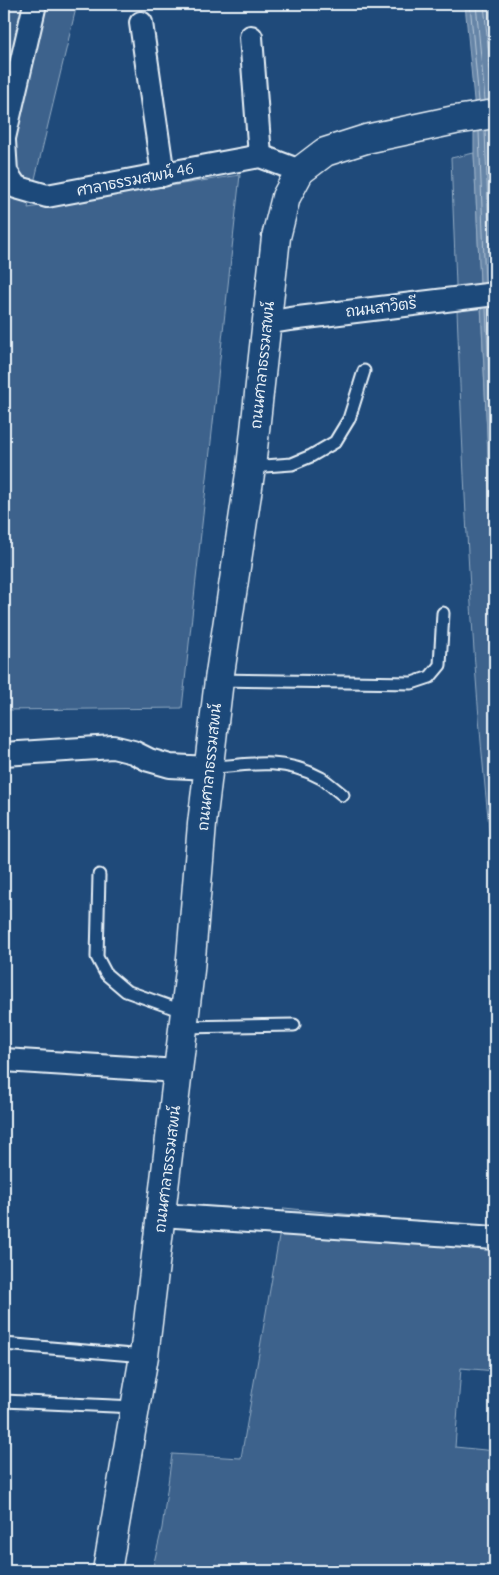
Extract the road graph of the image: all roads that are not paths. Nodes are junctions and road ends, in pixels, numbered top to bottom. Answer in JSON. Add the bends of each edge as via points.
{"nodes":[{"id":1,"x":35,"y":4,"type":"edge"},
{"id":2,"x":141,"y":23,"type":"dead end"},
{"id":3,"x":251,"y":37,"type":"dead end"},
{"id":4,"x":495,"y":114,"type":"edge"},
{"id":5,"x":4,"y":138,"type":"edge"},
{"id":6,"x":4,"y":142,"type":"edge"},
{"id":7,"x":260,"y":156,"type":"junction"},
{"id":8,"x":300,"y":171,"type":"junction"},
{"id":9,"x":163,"y":175,"type":"junction"},
{"id":10,"x":495,"y":294,"type":"edge"},
{"id":11,"x":266,"y":323,"type":"junction"},
{"id":12,"x":364,"y":371,"type":"dead end"},
{"id":13,"x":251,"y":467,"type":"junction"},
{"id":14,"x":443,"y":613,"type":"dead end"},
{"id":15,"x":219,"y":680,"type":"junction"},
{"id":16,"x":4,"y":754,"type":"edge"},
{"id":17,"x":209,"y":768,"type":"junction"},
{"id":18,"x":343,"y":795,"type":"dead end"},
{"id":19,"x":99,"y":875,"type":"dead end"},
{"id":20,"x":184,"y":1019,"type":"junction"},
{"id":21,"x":294,"y":1025,"type":"dead end"},
{"id":22,"x":4,"y":1060,"type":"edge"},
{"id":23,"x":178,"y":1070,"type":"junction"},
{"id":24,"x":162,"y":1215,"type":"junction"},
{"id":25,"x":495,"y":1238,"type":"edge"},
{"id":26,"x":4,"y":1344,"type":"edge"},
{"id":27,"x":144,"y":1356,"type":"junction"},
{"id":28,"x":4,"y":1401,"type":"edge"},
{"id":29,"x":135,"y":1407,"type":"junction"},
{"id":30,"x":107,"y":1571,"type":"edge"}],
"edges":[{"from":1,"to":5,"type":"street"},
{"from":2,"to":9,"type":"street"},
{"from":3,"to":7,"type":"street"},
{"from":4,"to":8,"type":"street","name":"ถนนศาลาธรรมสพน์","via":[[341,145],[324,152]]},
{"from":6,"to":9,"type":"street","name":"ศาลาธรรมสพน์ 46","via":[[6,172],[16,187],[47,196]]},
{"from":7,"to":8,"type":"street"},
{"from":7,"to":9,"type":"street","name":"ศาลาธรรมสพน์ 46"},
{"from":8,"to":11,"type":"street","name":"ถนนศาลาธรรมสพน์","via":[[286,197],[276,237]]},
{"from":10,"to":11,"type":"street","name":"ถนนสาวิตรี"},
{"from":11,"to":13,"type":"street","name":"ถนนศาลาธรรมสพน์"},
{"from":12,"to":13,"type":"lane","via":[[349,419],[335,442],[292,464]]},
{"from":13,"to":15,"type":"street","name":"ถนนศาลาธรรมสพน์"},
{"from":14,"to":15,"type":"lane","via":[[440,665],[430,677],[412,682]]},
{"from":15,"to":17,"type":"street","name":"ถนนศาลาธรรมสพน์"},
{"from":16,"to":17,"type":"street","via":[[112,746],[170,766]]},
{"from":17,"to":18,"type":"lane","via":[[276,763],[321,779]]},
{"from":17,"to":20,"type":"street","name":"ถนนศาลาธรรมสพน์"},
{"from":19,"to":20,"type":"lane","via":[[97,957],[106,974],[126,992]]},
{"from":20,"to":21,"type":"lane"},
{"from":20,"to":23,"type":"street","name":"ถนนศาลาธรรมสพน์"},
{"from":22,"to":23,"type":"street"},
{"from":23,"to":24,"type":"street","name":"ถนนศาลาธรรมสพน์"},
{"from":24,"to":25,"type":"street"},
{"from":24,"to":27,"type":"street","name":"ถนนศาลาธรรมสพน์"},
{"from":26,"to":27,"type":"lane"},
{"from":27,"to":29,"type":"street","name":"ถนนศาลาธรรมสพน์"},
{"from":28,"to":29,"type":"lane"},
{"from":29,"to":30,"type":"street","name":"ถนนศาลาธรรมสพน์"}]}
